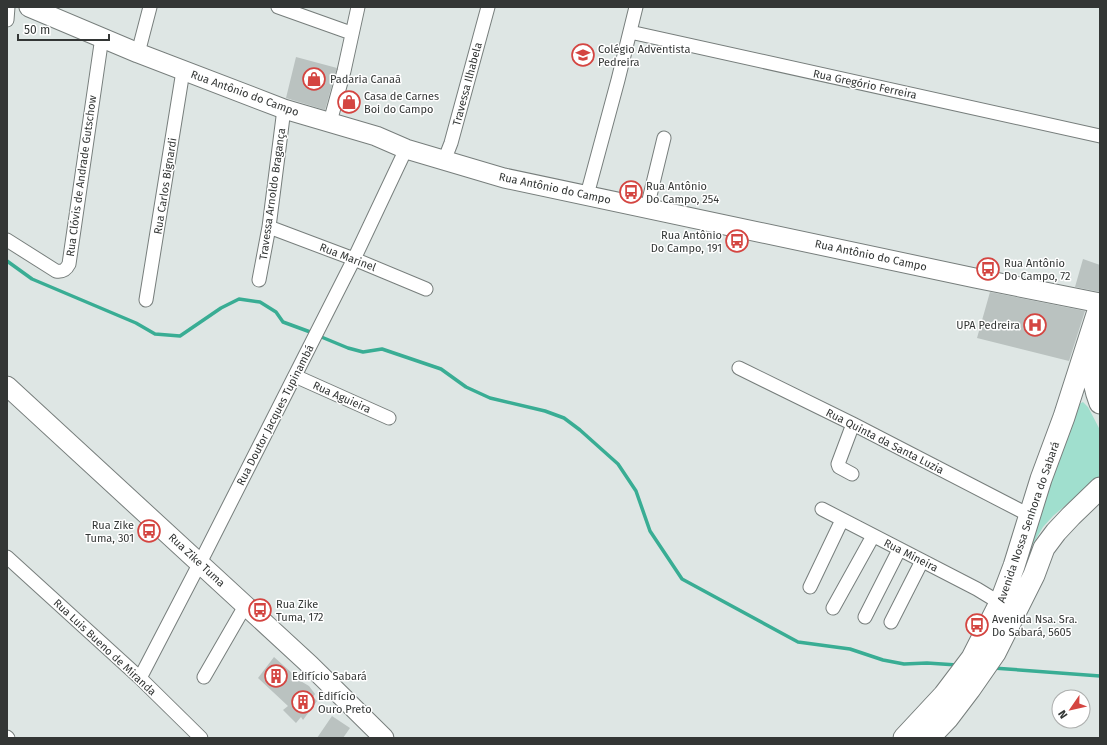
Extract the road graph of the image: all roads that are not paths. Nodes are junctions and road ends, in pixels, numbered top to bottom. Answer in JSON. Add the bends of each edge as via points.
{"nodes":[{"id":1,"x":8,"y":7,"type":"edge"},
{"id":2,"x":28,"y":7,"type":"edge"},
{"id":3,"x":150,"y":7,"type":"edge"},
{"id":4,"x":278,"y":7,"type":"edge"},
{"id":5,"x":358,"y":7,"type":"edge"},
{"id":6,"x":488,"y":7,"type":"edge"},
{"id":7,"x":636,"y":7,"type":"edge"},
{"id":8,"x":7,"y":20,"type":"edge"},
{"id":9,"x":630,"y":32,"type":"junction"},
{"id":10,"x":351,"y":33,"type":"junction"},
{"id":11,"x":102,"y":37,"type":"junction"},
{"id":12,"x":138,"y":53,"type":"junction"},
{"id":13,"x":184,"y":71,"type":"junction"},
{"id":14,"x":284,"y":108,"type":"junction"},
{"id":15,"x":330,"y":122,"type":"junction"},
{"id":16,"x":1100,"y":136,"type":"edge"},
{"id":17,"x":664,"y":138,"type":"dead end"},
{"id":18,"x":406,"y":149,"type":"junction"},
{"id":19,"x":444,"y":161,"type":"junction"},
{"id":20,"x":587,"y":195,"type":"junction"},
{"id":21,"x":647,"y":208,"type":"junction"},
{"id":22,"x":269,"y":227,"type":"junction"},
{"id":23,"x":7,"y":240,"type":"edge"},
{"id":24,"x":354,"y":259,"type":"junction"},
{"id":25,"x":259,"y":280,"type":"dead end"},
{"id":26,"x":426,"y":289,"type":"dead end"},
{"id":27,"x":146,"y":300,"type":"dead end"},
{"id":28,"x":1100,"y":305,"type":"edge"},
{"id":29,"x":739,"y":368,"type":"dead end"},
{"id":30,"x":295,"y":376,"type":"junction"},
{"id":31,"x":7,"y":386,"type":"edge"},
{"id":32,"x":1100,"y":403,"type":"edge"},
{"id":33,"x":389,"y":418,"type":"dead end"},
{"id":34,"x":853,"y":424,"type":"junction"},
{"id":35,"x":852,"y":474,"type":"dead end"},
{"id":36,"x":1100,"y":488,"type":"edge"},
{"id":37,"x":1100,"y":504,"type":"edge"},
{"id":38,"x":822,"y":509,"type":"dead end"},
{"id":39,"x":1031,"y":516,"type":"junction"},
{"id":40,"x":1071,"y":516,"type":"junction"},
{"id":41,"x":842,"y":520,"type":"junction"},
{"id":42,"x":873,"y":536,"type":"junction"},
{"id":43,"x":899,"y":550,"type":"junction"},
{"id":44,"x":7,"y":557,"type":"edge"},
{"id":45,"x":922,"y":561,"type":"junction"},
{"id":46,"x":200,"y":562,"type":"junction"},
{"id":47,"x":810,"y":587,"type":"dead end"},
{"id":48,"x":1000,"y":603,"type":"junction"},
{"id":49,"x":245,"y":606,"type":"junction"},
{"id":50,"x":834,"y":608,"type":"dead end"},
{"id":51,"x":865,"y":617,"type":"dead end"},
{"id":52,"x":891,"y":622,"type":"dead end"},
{"id":53,"x":204,"y":677,"type":"dead end"},
{"id":54,"x":140,"y":678,"type":"junction"},
{"id":55,"x":201,"y":738,"type":"edge"},
{"id":56,"x":384,"y":738,"type":"edge"},
{"id":57,"x":904,"y":738,"type":"edge"},
{"id":58,"x":929,"y":738,"type":"edge"}],
"edges":[{"from":1,"to":8,"type":"street"},
{"from":2,"to":11,"type":"street","name":"Rua Antônio do Campo"},
{"from":3,"to":12,"type":"street"},
{"from":4,"to":10,"type":"street"},
{"from":5,"to":10,"type":"street"},
{"from":6,"to":19,"type":"street","name":"Travessa Ilhabela"},
{"from":7,"to":9,"type":"street"},
{"from":9,"to":16,"type":"street","name":"Rua Gregório Ferreira"},
{"from":9,"to":20,"type":"street"},
{"from":10,"to":15,"type":"street"},
{"from":11,"to":12,"type":"street","name":"Rua Antônio do Campo"},
{"from":11,"to":23,"type":"street","name":"Rua Clóvis de Andrade Gutschow","via":[[69,264],[62,272],[56,271]]},
{"from":12,"to":13,"type":"street","name":"Rua Antônio do Campo"},
{"from":13,"to":14,"type":"street","name":"Rua Antônio do Campo"},
{"from":13,"to":27,"type":"street","name":"Rua Carlos Bignardi"},
{"from":14,"to":15,"type":"street","name":"Rua Antônio do Campo"},
{"from":14,"to":22,"type":"street","name":"Travessa Arnoldo Bragança"},
{"from":15,"to":18,"type":"street","name":"Rua Antônio do Campo","via":[[376,136]]},
{"from":17,"to":21,"type":"street"},
{"from":18,"to":19,"type":"street","name":"Rua Antônio do Campo"},
{"from":18,"to":24,"type":"street","name":"Rua Doutor Jacques Tupinambá"},
{"from":19,"to":20,"type":"street","name":"Rua Antônio do Campo","via":[[504,178]]},
{"from":20,"to":21,"type":"street","name":"Rua Antônio do Campo"},
{"from":21,"to":28,"type":"street","name":"Rua Antônio do Campo"},
{"from":22,"to":24,"type":"street","name":"Rua Marinel"},
{"from":22,"to":25,"type":"street","name":"Travessa Arnoldo Bragança"},
{"from":24,"to":26,"type":"street","name":"Rua Marinel"},
{"from":24,"to":30,"type":"street","name":"Rua Doutor Jacques Tupinambá"},
{"from":28,"to":32,"type":"main road","via":[[1092,357]]},
{"from":28,"to":39,"type":"main road","name":"Avenida Nossa Senhora do Sabará"},
{"from":29,"to":34,"type":"street","name":"Rua Quinta da Santa Luzia"},
{"from":30,"to":33,"type":"street","name":"Rua Aguieira"},
{"from":30,"to":46,"type":"street","name":"Rua Doutor Jacques Tupinambá"},
{"from":31,"to":46,"type":"street","name":"Rua Zike Tuma"},
{"from":34,"to":35,"type":"street","via":[[838,464],[839,468]]},
{"from":34,"to":39,"type":"street","name":"Rua Quinta da Santa Luzia"},
{"from":36,"to":40,"type":"main road","name":"Avenida Nossa Senhora do Sabará"},
{"from":37,"to":40,"type":"main road"},
{"from":38,"to":41,"type":"street","name":"Rua Mineira"},
{"from":39,"to":48,"type":"main road","name":"Avenida Nossa Senhora do Sabará"},
{"from":40,"to":58,"type":"main road","name":"Avenida Nossa Senhora do Sabará","via":[[1044,548],[1034,575],[995,653],[948,718]]},
{"from":41,"to":42,"type":"street","name":"Rua Mineira"},
{"from":41,"to":47,"type":"street"},
{"from":42,"to":43,"type":"street","name":"Rua Mineira"},
{"from":42,"to":50,"type":"street"},
{"from":43,"to":45,"type":"street","name":"Rua Mineira"},
{"from":43,"to":51,"type":"street"},
{"from":44,"to":54,"type":"street","name":"Rua Luis Bueno de Miranda"},
{"from":45,"to":48,"type":"street","name":"Rua Mineira"},
{"from":45,"to":52,"type":"street"},
{"from":46,"to":49,"type":"street","name":"Rua Zike Tuma"},
{"from":46,"to":54,"type":"street","name":"Rua Doutor Jacques Tupinambá"},
{"from":48,"to":57,"type":"main road","name":"Avenida Nossa Senhora do Sabará","via":[[972,658],[944,695]]},
{"from":49,"to":53,"type":"street"},
{"from":49,"to":56,"type":"street","name":"Rua Zike Tuma"},
{"from":54,"to":55,"type":"street","name":"Rua Luis Bueno de Miranda"}]}
